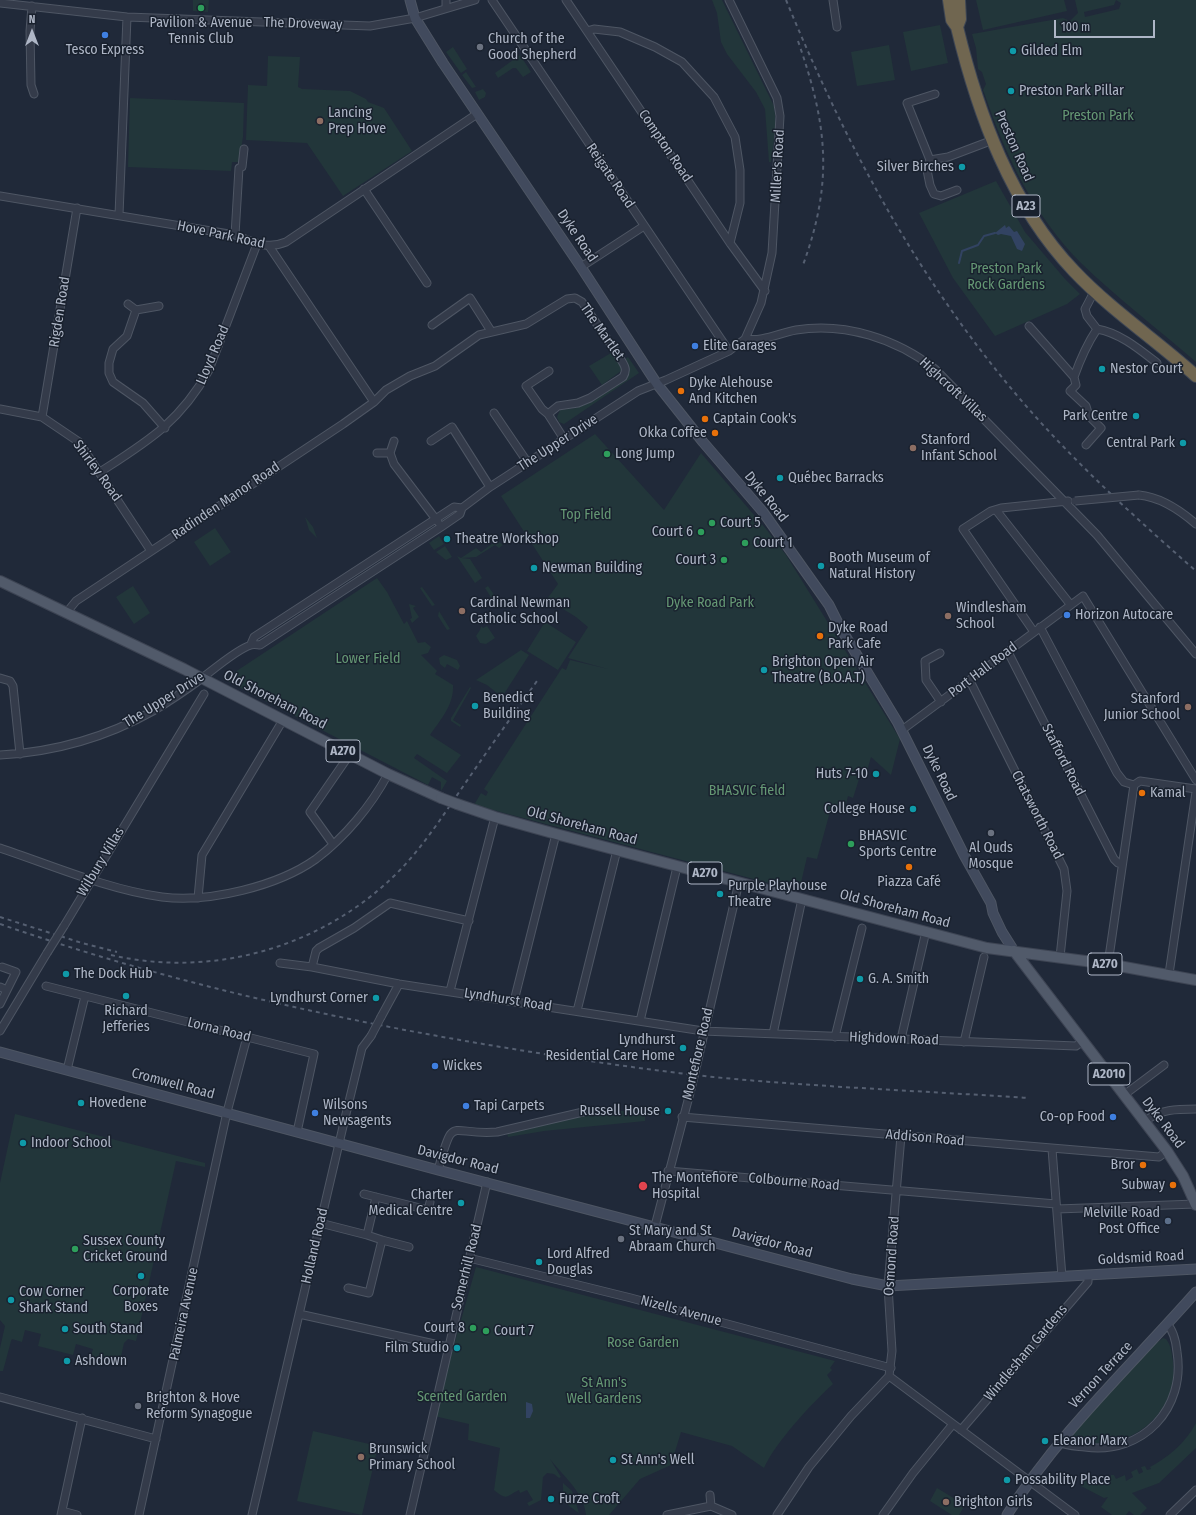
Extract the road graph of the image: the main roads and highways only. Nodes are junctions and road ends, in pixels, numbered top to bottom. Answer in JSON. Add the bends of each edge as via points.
{"nodes":[{"id":1,"x":410,"y":0,"type":"edge"},
{"id":2,"x":949,"y":0,"type":"edge"},
{"id":3,"x":959,"y":0,"type":"edge"},
{"id":4,"x":957,"y":27,"type":"junction"},
{"id":5,"x":1196,"y":376,"type":"edge"},
{"id":6,"x":0,"y":581,"type":"edge"},
{"id":7,"x":1002,"y":932,"type":"junction"},
{"id":8,"x":993,"y":949,"type":"junction"},
{"id":9,"x":1014,"y":951,"type":"junction"},
{"id":10,"x":1196,"y":980,"type":"edge"},
{"id":11,"x":0,"y":1052,"type":"edge"},
{"id":12,"x":339,"y":1143,"type":"joint"},
{"id":13,"x":1196,"y":1204,"type":"edge"},
{"id":14,"x":1196,"y":1269,"type":"edge"},
{"id":15,"x":1088,"y":1276,"type":"joint"},
{"id":16,"x":1196,"y":1292,"type":"edge"},
{"id":17,"x":1007,"y":1515,"type":"edge"}],
"edges":[{"from":1,"to":7,"type":"main road","name":"Dyke Road","via":[[415,18],[657,384],[772,524],[829,605],[902,730],[964,855],[991,903]]},
{"from":2,"to":4,"type":"highway","name":"Preston Road","number":"A23","via":[[952,20]]},
{"from":3,"to":4,"type":"highway","name":"Preston Road","number":"A23","via":[[960,19]]},
{"from":4,"to":5,"type":"highway","name":"Preston Road","number":"A23","via":[[971,80],[993,140],[1016,189],[1040,229],[1074,270],[1095,290]]},
{"from":6,"to":8,"type":"main road","name":"Old Shoreham Road","number":"A270","bridge":true,"via":[[67,612],[388,774],[457,804],[556,834]]},
{"from":7,"to":8,"type":"main road","via":[[1001,940]]},
{"from":7,"to":9,"type":"main road","name":"Dyke Road"},
{"from":8,"to":9,"type":"main road","name":"Old Shoreham Road","number":"A270"},
{"from":9,"to":10,"type":"main road","name":"Old Shoreham Road","number":"A270"},
{"from":9,"to":13,"type":"main road","name":"Dyke Road","number":"A2010","via":[[1167,1151],[1183,1176]]},
{"from":11,"to":12,"type":"main road","name":"Cromwell Road"},
{"from":12,"to":15,"type":"main road","name":"Davigdor Road","via":[[852,1279],[888,1286]]},
{"from":14,"to":15,"type":"main road","name":"Goldsmid Road"},
{"from":16,"to":17,"type":"main road","name":"Vernon Terrace","via":[[1059,1442],[1029,1480]]}]}
